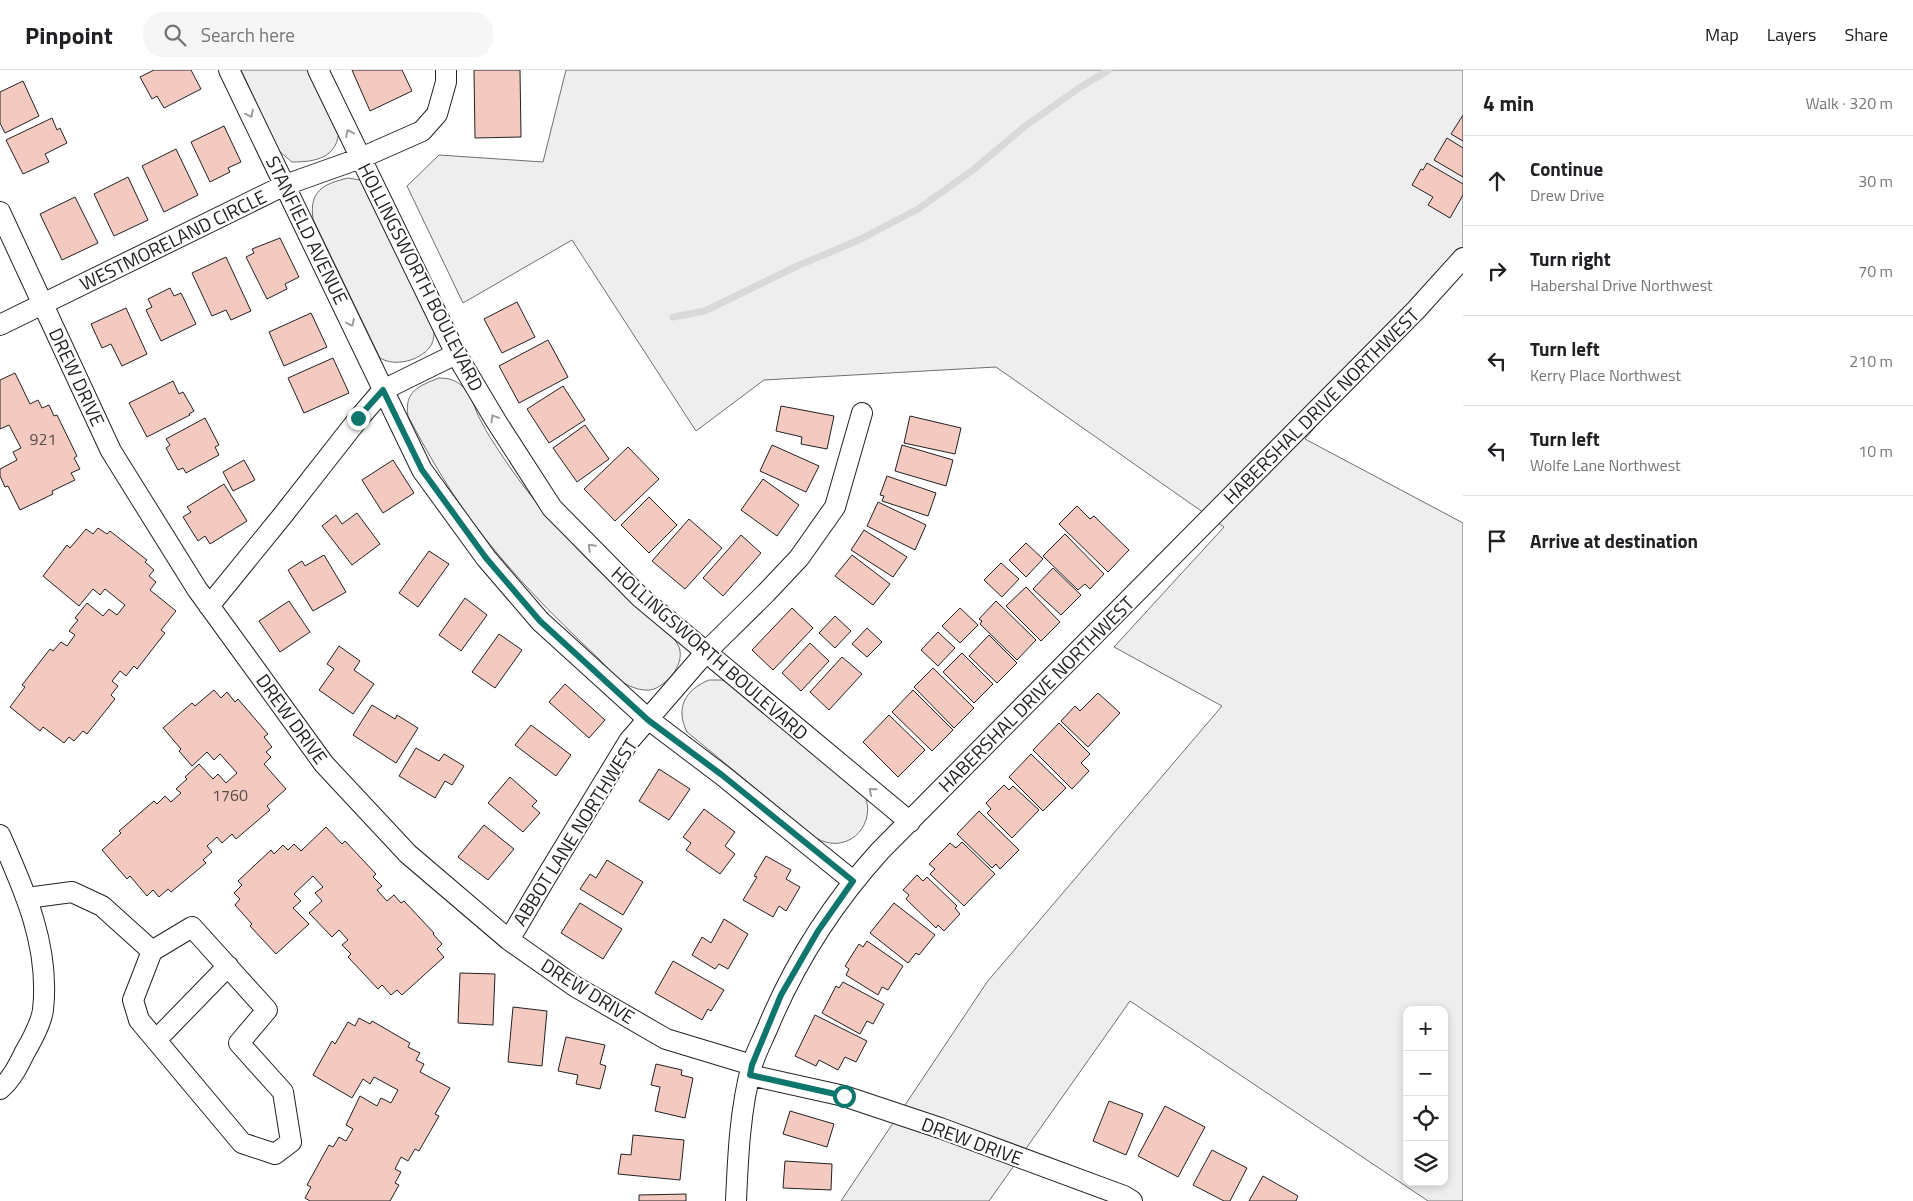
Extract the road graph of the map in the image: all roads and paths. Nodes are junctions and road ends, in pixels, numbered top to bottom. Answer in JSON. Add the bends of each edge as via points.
{"nodes":[{"id":1,"x":229,"y":70,"type":"edge"},
{"id":2,"x":318,"y":70,"type":"edge"},
{"id":3,"x":446,"y":70,"type":"edge"},
{"id":4,"x":361,"y":158,"type":"junction"},
{"id":5,"x":285,"y":184,"type":"junction"},
{"id":6,"x":0,"y":212,"type":"edge"},
{"id":7,"x":1463,"y":258,"type":"edge"},
{"id":8,"x":43,"y":304,"type":"junction"},
{"id":9,"x":0,"y":326,"type":"edge"},
{"id":10,"x":456,"y":354,"type":"junction"},
{"id":11,"x":383,"y":390,"type":"junction"},
{"id":12,"x":862,"y":413,"type":"dead end"},
{"id":13,"x":209,"y":606,"type":"junction"},
{"id":14,"x":706,"y":652,"type":"junction"},
{"id":15,"x":648,"y":720,"type":"junction"},
{"id":16,"x":910,"y":822,"type":"junction"},
{"id":17,"x":0,"y":835,"type":"edge"},
{"id":18,"x":853,"y":881,"type":"junction"},
{"id":19,"x":27,"y":898,"type":"junction"},
{"id":20,"x":509,"y":940,"type":"junction"},
{"id":21,"x":152,"y":951,"type":"junction"},
{"id":22,"x":228,"y":966,"type":"junction"},
{"id":23,"x":156,"y":1040,"type":"junction"},
{"id":24,"x":751,"y":1070,"type":"junction"},
{"id":25,"x":0,"y":1089,"type":"edge"},
{"id":26,"x":736,"y":1201,"type":"edge"},
{"id":27,"x":1132,"y":1201,"type":"edge"}],
"edges":[{"from":1,"to":5,"type":"street","name":"STANFIELD AVENUE","one_way":true},
{"from":4,"to":2,"type":"street","name":"HOLLINGSWORTH BOULEVARD","one_way":true},
{"from":3,"to":4,"type":"street","name":"WESTMORELAND CIRCLE","via":[[437,114],[422,131]]},
{"from":4,"to":5,"type":"street","name":"WESTMORELAND CIRCLE"},
{"from":4,"to":10,"type":"street","name":"HOLLINGSWORTH BOULEVARD"},
{"from":5,"to":8,"type":"street","name":"WESTMORELAND CIRCLE"},
{"from":5,"to":11,"type":"street","name":"STANFIELD AVENUE","one_way":true},
{"from":6,"to":8,"type":"street","name":"DREW DRIVE"},
{"from":7,"to":16,"type":"street","name":"HABERSHAL DRIVE NORTHWEST","via":[[1416,310]]},
{"from":8,"to":9,"type":"street","name":"WESTMORELAND CIRCLE"},
{"from":8,"to":13,"type":"street","name":"DREW DRIVE","via":[[112,451]]},
{"from":10,"to":11,"type":"street"},
{"from":14,"to":10,"type":"street","name":"HOLLINGSWORTH BOULEVARD","one_way":true,"via":[[640,597],[552,508]]},
{"from":11,"to":13,"type":"street"},
{"from":11,"to":15,"type":"street","name":"STANFIELD AVENUE","via":[[422,470],[486,558],[540,621]]},
{"from":12,"to":14,"type":"street","name":"ABBOT LANE NORTHWEST","via":[[835,507],[799,558]]},
{"from":13,"to":20,"type":"street","name":"DREW DRIVE","via":[[324,764],[408,854]]},
{"from":14,"to":15,"type":"street","name":"ABBOT LANE NORTHWEST"},
{"from":16,"to":14,"type":"street","name":"HOLLINGSWORTH BOULEVARD","one_way":true},
{"from":15,"to":18,"type":"street","name":"STANFIELD AVENUE"},
{"from":15,"to":20,"type":"street","name":"ABBOT LANE NORTHWEST","via":[[629,741]]},
{"from":16,"to":18,"type":"street","name":"HABERSHAL DRIVE NORTHWEST"},
{"from":17,"to":19,"type":"street"},
{"from":18,"to":24,"type":"street","name":"HABERSHAL DRIVE NORTHWEST","via":[[818,931],[781,995]]},
{"from":19,"to":21,"type":"street","via":[[72,892],[102,906]]},
{"from":19,"to":25,"type":"street","via":[[43,962],[43,1012],[10,1081]]},
{"from":20,"to":24,"type":"street","name":"DREW DRIVE","via":[[576,987],[666,1039]]},
{"from":21,"to":22,"type":"street","via":[[192,926]]},
{"from":21,"to":23,"type":"street","via":[[133,1000],[139,1020]]},
{"from":22,"to":23,"type":"street"},
{"from":22,"to":23,"type":"street","via":[[267,1010],[239,1043],[283,1092],[291,1142],[275,1154],[242,1143]]},
{"from":24,"to":26,"type":"street","name":"HABERSHAL DRIVE NORTHWEST","via":[[738,1140]]},
{"from":24,"to":27,"type":"street","name":"DREW DRIVE","via":[[940,1128]]}]}
